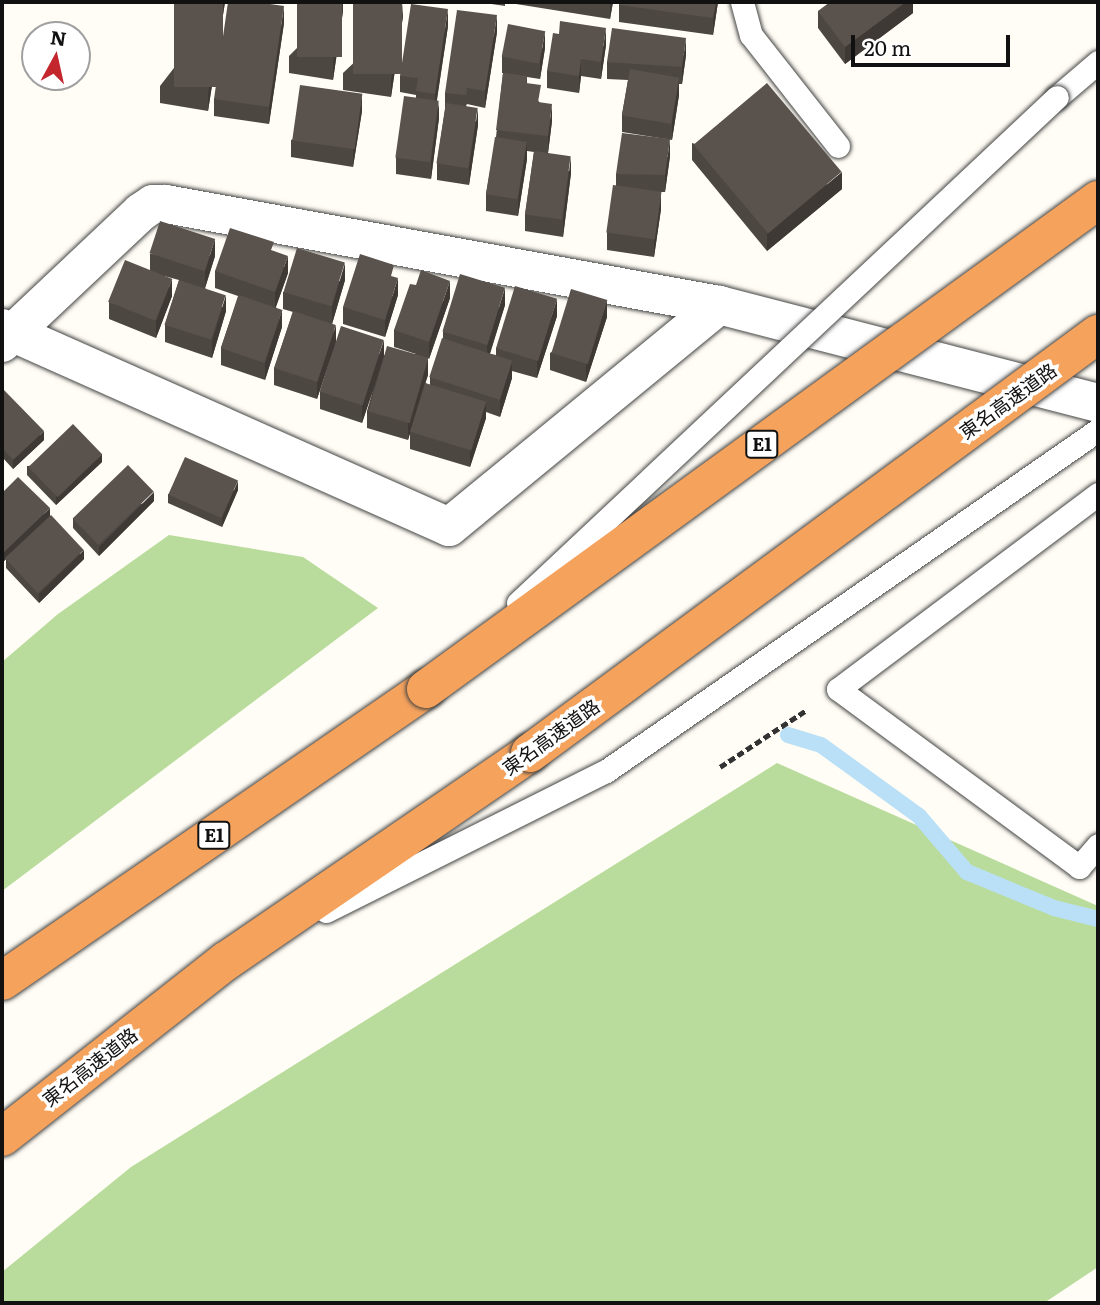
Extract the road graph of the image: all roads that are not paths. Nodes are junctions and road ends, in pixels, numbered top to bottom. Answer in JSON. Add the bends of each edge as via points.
{"nodes":[{"id":1,"x":742,"y":2,"type":"edge"},
{"id":2,"x":1098,"y":62,"type":"edge"},
{"id":3,"x":838,"y":146,"type":"dead end"},
{"id":4,"x":1098,"y":200,"type":"edge"},
{"id":5,"x":719,"y":305,"type":"junction"},
{"id":6,"x":1098,"y":334,"type":"edge"},
{"id":7,"x":5,"y":335,"type":"edge"},
{"id":8,"x":1098,"y":403,"type":"edge"},
{"id":9,"x":1098,"y":430,"type":"edge"},
{"id":10,"x":1098,"y":494,"type":"edge"},
{"id":11,"x":426,"y":689,"type":"junction"},
{"id":12,"x":1098,"y":845,"type":"edge"},
{"id":13,"x":226,"y":961,"type":"junction"},
{"id":14,"x":2,"y":981,"type":"edge"},
{"id":15,"x":2,"y":1137,"type":"edge"}],
"edges":[{"from":1,"to":3,"type":"lane","via":[[751,35]]},
{"from":2,"to":11,"type":"lane","bridge":true},
{"from":4,"to":11,"type":"highway","number":"E1","bridge":true},
{"from":5,"to":7,"type":"street","via":[[153,204]]},
{"from":5,"to":7,"type":"street","via":[[449,527]]},
{"from":5,"to":8,"type":"street"},
{"from":6,"to":13,"type":"highway","name":"東名高速道路","bridge":true,"via":[[530,753]]},
{"from":9,"to":13,"type":"lane","via":[[606,772]]},
{"from":10,"to":12,"type":"lane","via":[[838,689],[1079,867]]},
{"from":11,"to":14,"type":"highway","number":"E1"},
{"from":13,"to":15,"type":"highway","name":"東名高速道路"}]}
